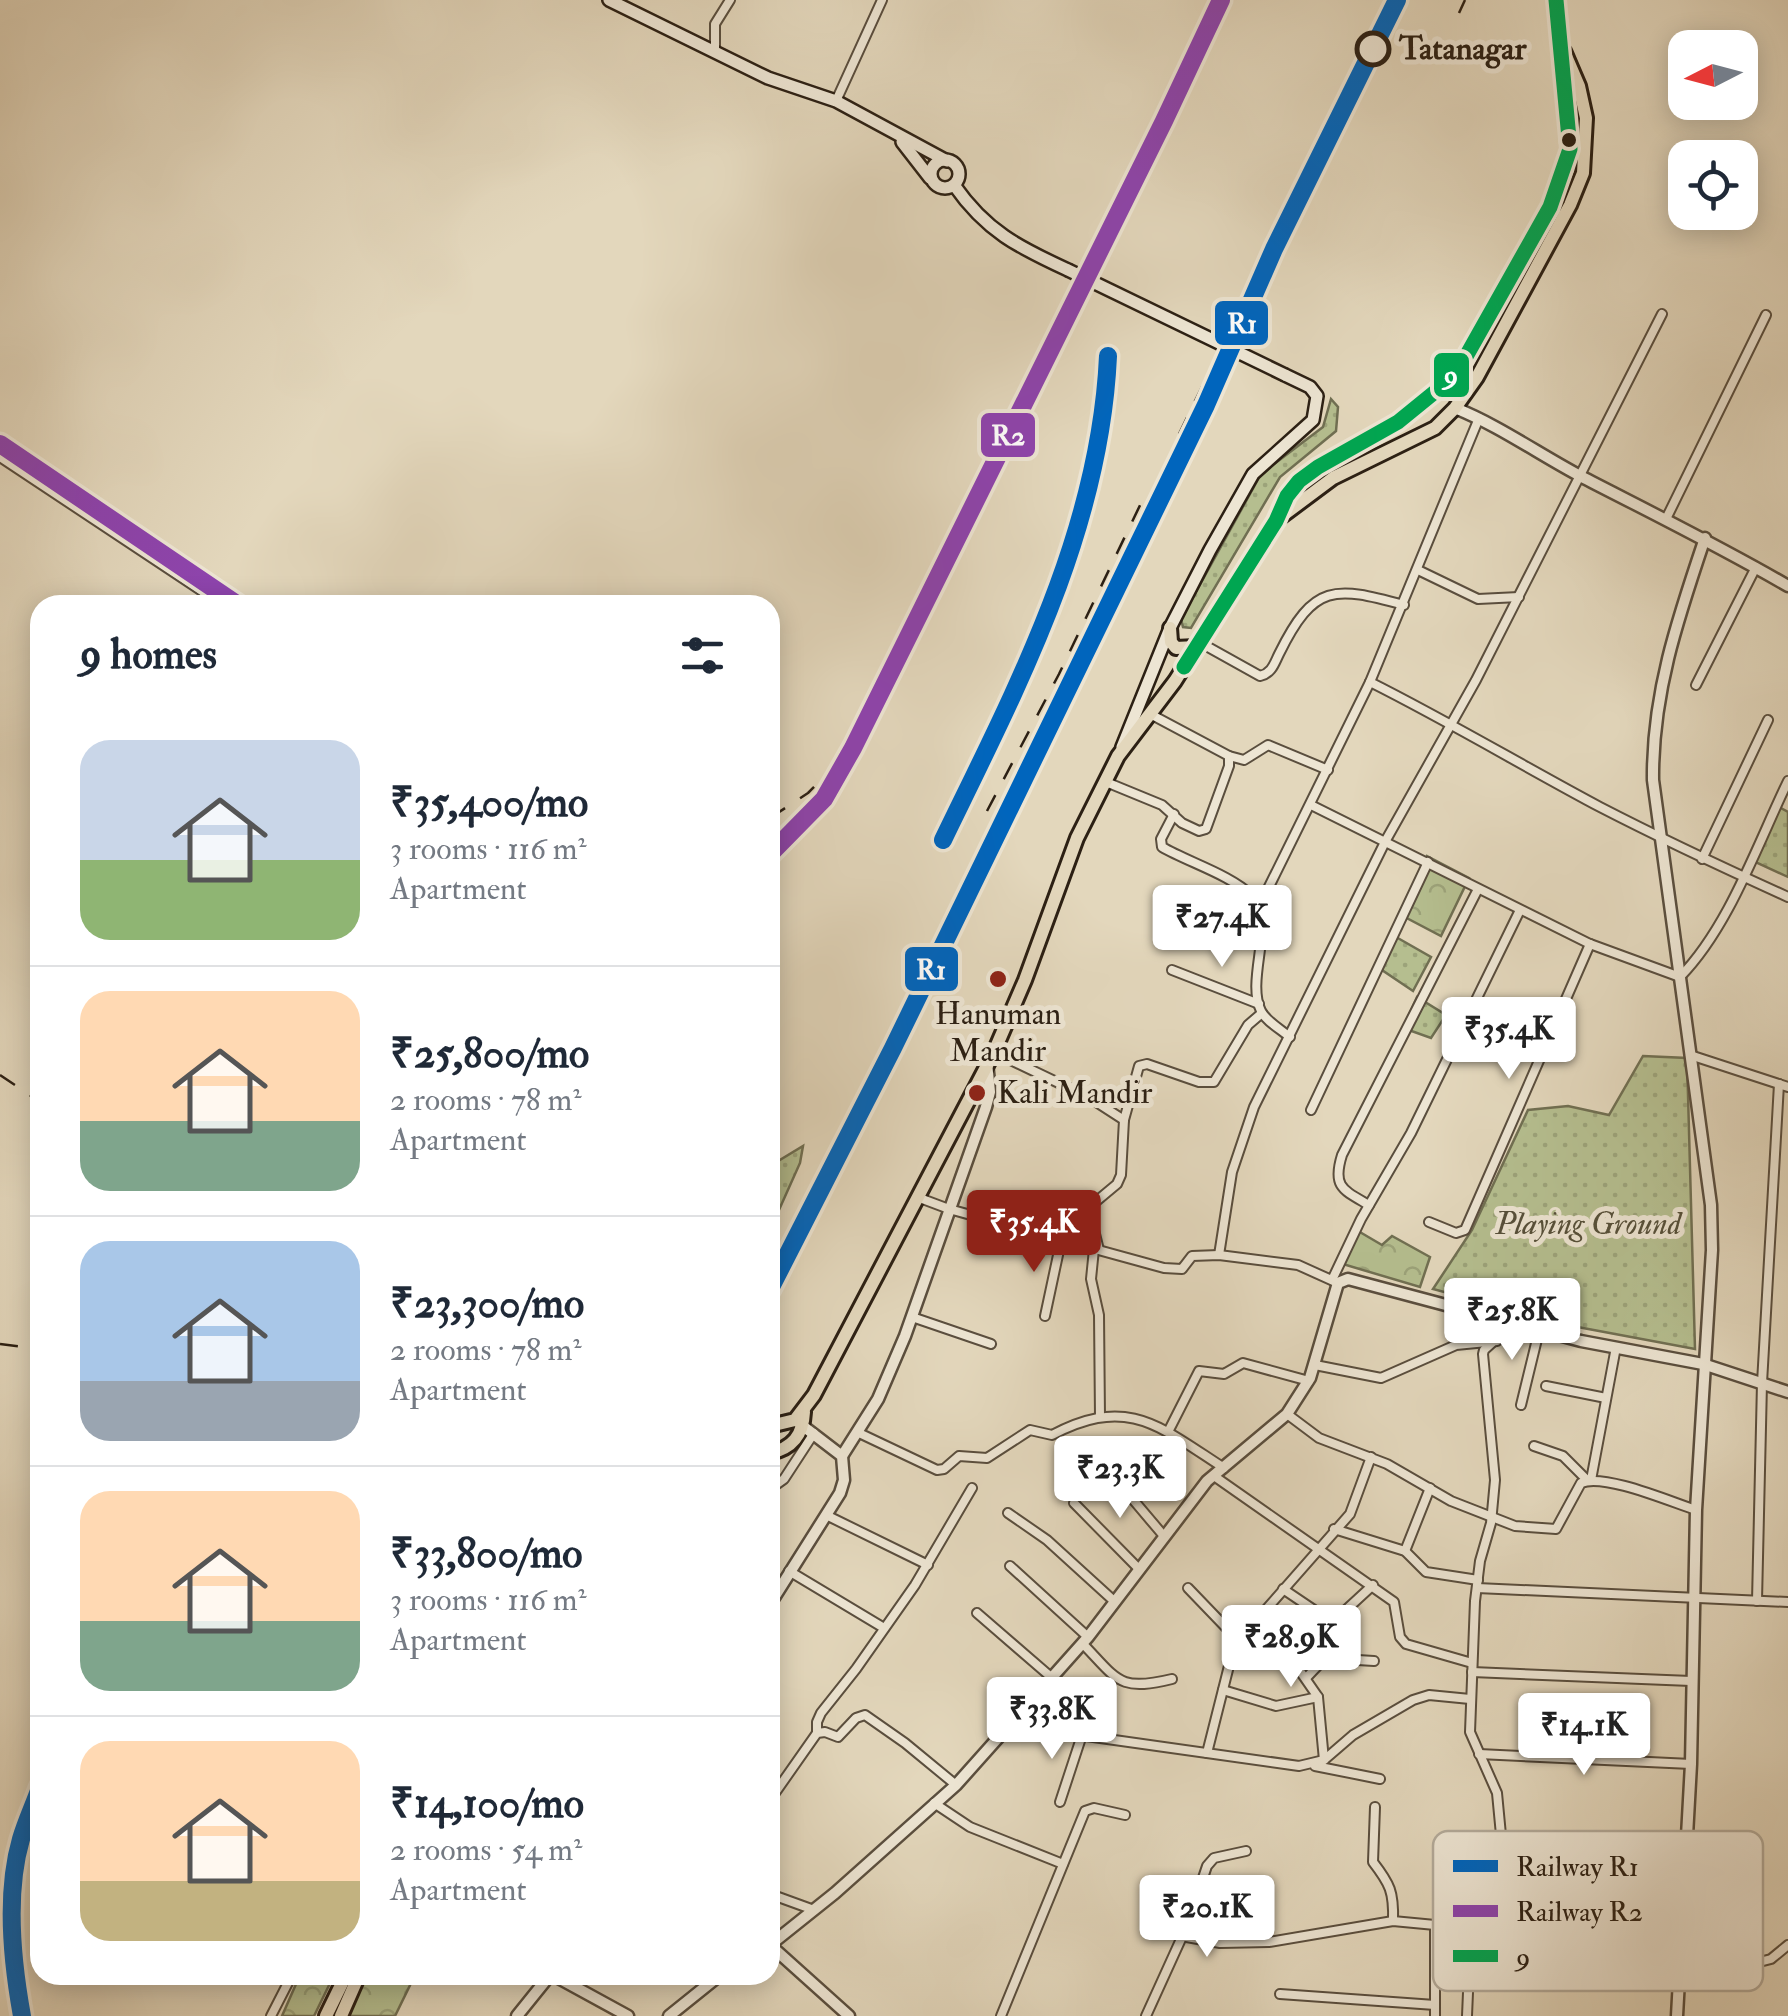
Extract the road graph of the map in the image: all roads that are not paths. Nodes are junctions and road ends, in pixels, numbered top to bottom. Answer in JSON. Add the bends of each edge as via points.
{"nodes":[{"id":1,"x":610,"y":0,"type":"edge"},
{"id":2,"x":730,"y":0,"type":"edge"},
{"id":3,"x":882,"y":0,"type":"edge"},
{"id":4,"x":1556,"y":0,"type":"edge"},
{"id":5,"x":1562,"y":49,"type":"junction"},
{"id":6,"x":714,"y":50,"type":"junction"},
{"id":7,"x":836,"y":101,"type":"junction"},
{"id":8,"x":895,"y":135,"type":"junction"},
{"id":9,"x":947,"y":160,"type":"junction"},
{"id":10,"x":932,"y":180,"type":"junction"},
{"id":11,"x":954,"y":185,"type":"junction"},
{"id":12,"x":1662,"y":314,"type":"dead end"},
{"id":13,"x":1766,"y":315,"type":"dead end"},
{"id":14,"x":1454,"y":408,"type":"junction"},
{"id":15,"x":1480,"y":418,"type":"junction"},
{"id":16,"x":0,"y":457,"type":"edge"},
{"id":17,"x":1580,"y":476,"type":"junction"},
{"id":18,"x":1666,"y":519,"type":"junction"},
{"id":19,"x":1276,"y":521,"type":"junction"},
{"id":20,"x":1705,"y":538,"type":"junction"},
{"id":21,"x":1756,"y":567,"type":"junction"},
{"id":22,"x":1418,"y":570,"type":"junction"},
{"id":23,"x":1787,"y":584,"type":"edge"},
{"id":24,"x":208,"y":595,"type":"edge"},
{"id":25,"x":1518,"y":597,"type":"junction"},
{"id":26,"x":1404,"y":605,"type":"junction"},
{"id":27,"x":1170,"y":628,"type":"junction"},
{"id":28,"x":1198,"y":645,"type":"junction"},
{"id":29,"x":1370,"y":682,"type":"junction"},
{"id":30,"x":1696,"y":685,"type":"dead end"},
{"id":31,"x":1152,"y":715,"type":"junction"},
{"id":32,"x":1768,"y":720,"type":"dead end"},
{"id":33,"x":1453,"y":723,"type":"junction"},
{"id":34,"x":1118,"y":756,"type":"junction"},
{"id":35,"x":1229,"y":756,"type":"junction"},
{"id":36,"x":1328,"y":770,"type":"junction"},
{"id":37,"x":1788,"y":781,"type":"edge"},
{"id":38,"x":1106,"y":782,"type":"junction"},
{"id":39,"x":1311,"y":805,"type":"junction"},
{"id":40,"x":1174,"y":814,"type":"junction"},
{"id":41,"x":1661,"y":838,"type":"junction"},
{"id":42,"x":1386,"y":840,"type":"junction"},
{"id":43,"x":1702,"y":859,"type":"junction"},
{"id":44,"x":1428,"y":862,"type":"junction"},
{"id":45,"x":1742,"y":876,"type":"junction"},
{"id":46,"x":1478,"y":888,"type":"junction"},
{"id":47,"x":1788,"y":896,"type":"edge"},
{"id":48,"x":1259,"y":907,"type":"junction"},
{"id":49,"x":1520,"y":910,"type":"junction"},
{"id":50,"x":1590,"y":944,"type":"junction"},
{"id":51,"x":1172,"y":970,"type":"dead end"},
{"id":52,"x":1680,"y":978,"type":"junction"},
{"id":53,"x":1260,"y":1009,"type":"junction"},
{"id":54,"x":1290,"y":1037,"type":"junction"},
{"id":55,"x":1690,"y":1054,"type":"junction"},
{"id":56,"x":990,"y":1057,"type":"junction"},
{"id":57,"x":1784,"y":1085,"type":"edge"},
{"id":58,"x":1311,"y":1110,"type":"dead end"},
{"id":59,"x":1124,"y":1120,"type":"junction"},
{"id":60,"x":917,"y":1197,"type":"junction"},
{"id":61,"x":1370,"y":1205,"type":"junction"},
{"id":62,"x":949,"y":1210,"type":"junction"},
{"id":63,"x":1429,"y":1222,"type":"dead end"},
{"id":64,"x":1061,"y":1240,"type":"junction"},
{"id":65,"x":1097,"y":1250,"type":"junction"},
{"id":66,"x":1219,"y":1255,"type":"junction"},
{"id":67,"x":1335,"y":1281,"type":"junction"},
{"id":68,"x":1045,"y":1316,"type":"dead end"},
{"id":69,"x":912,"y":1317,"type":"junction"},
{"id":70,"x":1513,"y":1324,"type":"junction"},
{"id":71,"x":1539,"y":1330,"type":"junction"},
{"id":72,"x":1498,"y":1341,"type":"junction"},
{"id":73,"x":991,"y":1344,"type":"dead end"},
{"id":74,"x":1616,"y":1347,"type":"junction"},
{"id":75,"x":1702,"y":1364,"type":"junction"},
{"id":76,"x":1315,"y":1365,"type":"junction"},
{"id":77,"x":1308,"y":1381,"type":"junction"},
{"id":78,"x":1762,"y":1383,"type":"junction"},
{"id":79,"x":1546,"y":1386,"type":"dead end"},
{"id":80,"x":1788,"y":1392,"type":"edge"},
{"id":81,"x":1606,"y":1398,"type":"junction"},
{"id":82,"x":1521,"y":1405,"type":"dead end"},
{"id":83,"x":1288,"y":1414,"type":"junction"},
{"id":84,"x":1100,"y":1417,"type":"junction"},
{"id":85,"x":804,"y":1423,"type":"junction"},
{"id":86,"x":780,"y":1425,"type":"edge"},
{"id":87,"x":1168,"y":1432,"type":"junction"},
{"id":88,"x":859,"y":1433,"type":"junction"},
{"id":89,"x":1534,"y":1446,"type":"dead end"},
{"id":90,"x":780,"y":1450,"type":"edge"},
{"id":91,"x":842,"y":1456,"type":"junction"},
{"id":92,"x":1371,"y":1458,"type":"junction"},
{"id":93,"x":1104,"y":1464,"type":"dead end"},
{"id":94,"x":1224,"y":1468,"type":"junction"},
{"id":95,"x":1214,"y":1476,"type":"junction"},
{"id":96,"x":1589,"y":1480,"type":"junction"},
{"id":97,"x":780,"y":1482,"type":"edge"},
{"id":98,"x":972,"y":1488,"type":"dead end"},
{"id":99,"x":1430,"y":1488,"type":"junction"},
{"id":100,"x":1074,"y":1503,"type":"dead end"},
{"id":101,"x":1696,"y":1510,"type":"junction"},
{"id":102,"x":1008,"y":1514,"type":"dead end"},
{"id":103,"x":826,"y":1515,"type":"junction"},
{"id":104,"x":1492,"y":1517,"type":"junction"},
{"id":105,"x":1334,"y":1529,"type":"junction"},
{"id":106,"x":1162,"y":1535,"type":"junction"},
{"id":107,"x":1318,"y":1550,"type":"junction"},
{"id":108,"x":1405,"y":1552,"type":"junction"},
{"id":109,"x":928,"y":1565,"type":"junction"},
{"id":110,"x":1010,"y":1566,"type":"dead end"},
{"id":111,"x":1138,"y":1568,"type":"junction"},
{"id":112,"x":789,"y":1571,"type":"junction"},
{"id":113,"x":1372,"y":1584,"type":"junction"},
{"id":114,"x":1477,"y":1584,"type":"junction"},
{"id":115,"x":780,"y":1587,"type":"edge"},
{"id":116,"x":1188,"y":1588,"type":"dead end"},
{"id":117,"x":1283,"y":1589,"type":"junction"},
{"id":118,"x":1694,"y":1597,"type":"junction"},
{"id":119,"x":1757,"y":1600,"type":"junction"},
{"id":120,"x":1114,"y":1601,"type":"junction"},
{"id":121,"x":1788,"y":1602,"type":"edge"},
{"id":122,"x":978,"y":1613,"type":"dead end"},
{"id":123,"x":1252,"y":1624,"type":"junction"},
{"id":124,"x":884,"y":1628,"type":"junction"},
{"id":125,"x":1085,"y":1640,"type":"junction"},
{"id":126,"x":1238,"y":1640,"type":"junction"},
{"id":127,"x":1374,"y":1661,"type":"dead end"},
{"id":128,"x":1472,"y":1668,"type":"junction"},
{"id":129,"x":1051,"y":1678,"type":"junction"},
{"id":130,"x":1306,"y":1678,"type":"junction"},
{"id":131,"x":1172,"y":1679,"type":"dead end"},
{"id":132,"x":1691,"y":1682,"type":"junction"},
{"id":133,"x":1223,"y":1690,"type":"junction"},
{"id":134,"x":1318,"y":1697,"type":"junction"},
{"id":135,"x":1470,"y":1700,"type":"junction"},
{"id":136,"x":1021,"y":1710,"type":"junction"},
{"id":137,"x":817,"y":1734,"type":"junction"},
{"id":138,"x":1082,"y":1735,"type":"junction"},
{"id":139,"x":1208,"y":1753,"type":"junction"},
{"id":140,"x":1479,"y":1754,"type":"junction"},
{"id":141,"x":1324,"y":1760,"type":"junction"},
{"id":142,"x":1691,"y":1764,"type":"junction"},
{"id":143,"x":1310,"y":1766,"type":"junction"},
{"id":144,"x":1380,"y":1779,"type":"dead end"},
{"id":145,"x":956,"y":1784,"type":"junction"},
{"id":146,"x":780,"y":1786,"type":"edge"},
{"id":147,"x":1060,"y":1802,"type":"dead end"},
{"id":148,"x":934,"y":1803,"type":"junction"},
{"id":149,"x":1375,"y":1807,"type":"dead end"},
{"id":150,"x":1126,"y":1815,"type":"dead end"},
{"id":151,"x":1499,"y":1831,"type":"edge"},
{"id":152,"x":1687,"y":1831,"type":"edge"},
{"id":153,"x":1246,"y":1851,"type":"dead end"},
{"id":154,"x":1063,"y":1864,"type":"junction"},
{"id":155,"x":780,"y":1898,"type":"edge"},
{"id":156,"x":814,"y":1910,"type":"junction"},
{"id":157,"x":1393,"y":1920,"type":"junction"},
{"id":158,"x":1433,"y":1924,"type":"edge"},
{"id":159,"x":1181,"y":1936,"type":"junction"},
{"id":160,"x":780,"y":1937,"type":"edge"},
{"id":161,"x":1788,"y":1945,"type":"edge"},
{"id":162,"x":780,"y":1954,"type":"edge"},
{"id":163,"x":1763,"y":1961,"type":"edge"},
{"id":164,"x":287,"y":1985,"type":"edge"},
{"id":165,"x":341,"y":1985,"type":"edge"},
{"id":166,"x":355,"y":1985,"type":"edge"},
{"id":167,"x":543,"y":1985,"type":"edge"},
{"id":168,"x":570,"y":1985,"type":"edge"},
{"id":169,"x":707,"y":1985,"type":"edge"},
{"id":170,"x":1434,"y":1991,"type":"edge"},
{"id":171,"x":1468,"y":1991,"type":"edge"},
{"id":172,"x":1678,"y":1991,"type":"edge"},
{"id":173,"x":1280,"y":1994,"type":"dead end"},
{"id":174,"x":1434,"y":2005,"type":"junction"},
{"id":175,"x":271,"y":2016,"type":"edge"},
{"id":176,"x":326,"y":2016,"type":"edge"},
{"id":177,"x":341,"y":2016,"type":"edge"},
{"id":178,"x":517,"y":2016,"type":"edge"},
{"id":179,"x":628,"y":2016,"type":"edge"},
{"id":180,"x":668,"y":2016,"type":"edge"},
{"id":181,"x":849,"y":2016,"type":"edge"},
{"id":182,"x":1000,"y":2016,"type":"edge"},
{"id":183,"x":1146,"y":2016,"type":"edge"},
{"id":184,"x":1435,"y":2016,"type":"edge"},
{"id":185,"x":1467,"y":2016,"type":"edge"},
{"id":186,"x":1677,"y":2016,"type":"edge"}],
"edges":[{"from":1,"to":6,"type":"main road"},
{"from":2,"to":6,"type":"street","via":[[715,24]]},
{"from":3,"to":7,"type":"street"},
{"from":4,"to":5,"type":"main road"},
{"from":5,"to":14,"type":"main road","via":[[1586,118],[1583,173]]},
{"from":5,"to":19,"type":"main road","via":[[1570,124],[1564,170],[1550,208],[1464,360],[1398,422],[1299,481]]},
{"from":6,"to":7,"type":"main road","via":[[768,78]]},
{"from":7,"to":8,"type":"main road"},
{"from":8,"to":9,"type":"main road"},
{"from":8,"to":10,"type":"main road"},
{"from":9,"to":10,"type":"main road","via":[[935,164]]},
{"from":9,"to":11,"type":"main road","via":[[958,169]]},
{"from":10,"to":11,"type":"main road","via":[[942,188]]},
{"from":11,"to":27,"type":"main road","bridge":true,"via":[[1004,238],[1317,396],[1313,420],[1253,474]]},
{"from":12,"to":17,"type":"street"},
{"from":13,"to":18,"type":"street"},
{"from":14,"to":15,"type":"street"},
{"from":14,"to":19,"type":"main road","via":[[1412,442],[1315,488]]},
{"from":15,"to":17,"type":"street"},
{"from":15,"to":22,"type":"street"},
{"from":16,"to":24,"type":"street"},
{"from":17,"to":18,"type":"street"},
{"from":17,"to":25,"type":"street"},
{"from":18,"to":20,"type":"street"},
{"from":19,"to":28,"type":"main road"},
{"from":20,"to":21,"type":"street"},
{"from":20,"to":41,"type":"street","via":[[1671,641],[1652,735]]},
{"from":21,"to":23,"type":"street"},
{"from":21,"to":30,"type":"street"},
{"from":22,"to":25,"type":"street","via":[[1478,599]]},
{"from":22,"to":26,"type":"street"},
{"from":25,"to":33,"type":"street"},
{"from":26,"to":28,"type":"street","via":[[1346,592],[1314,602],[1267,674],[1252,674]]},
{"from":26,"to":29,"type":"street"},
{"from":27,"to":28,"type":"main road","via":[[1176,648]]},
{"from":27,"to":34,"type":"main road"},
{"from":28,"to":31,"type":"main road"},
{"from":29,"to":33,"type":"street"},
{"from":29,"to":36,"type":"street"},
{"from":31,"to":34,"type":"main road"},
{"from":31,"to":35,"type":"street"},
{"from":32,"to":43,"type":"street"},
{"from":33,"to":41,"type":"street"},
{"from":33,"to":42,"type":"street"},
{"from":34,"to":38,"type":"main road"},
{"from":35,"to":36,"type":"street","via":[[1244,760],[1268,744]]},
{"from":35,"to":40,"type":"street","via":[[1206,829],[1199,832]]},
{"from":36,"to":39,"type":"street"},
{"from":37,"to":45,"type":"street"},
{"from":38,"to":40,"type":"street"},
{"from":38,"to":56,"type":"main road"},
{"from":39,"to":42,"type":"street"},
{"from":39,"to":48,"type":"street"},
{"from":40,"to":48,"type":"street","via":[[1162,847],[1243,889]]},
{"from":41,"to":43,"type":"street"},
{"from":41,"to":52,"type":"street"},
{"from":42,"to":44,"type":"street"},
{"from":42,"to":54,"type":"street"},
{"from":43,"to":45,"type":"street"},
{"from":44,"to":46,"type":"street"},
{"from":44,"to":58,"type":"street"},
{"from":45,"to":47,"type":"street"},
{"from":45,"to":52,"type":"street","via":[[1700,957]]},
{"from":46,"to":49,"type":"street"},
{"from":46,"to":61,"type":"street","via":[[1342,1155],[1338,1182]]},
{"from":48,"to":53,"type":"street"},
{"from":49,"to":50,"type":"street"},
{"from":49,"to":61,"type":"street"},
{"from":50,"to":52,"type":"street"},
{"from":50,"to":63,"type":"street","via":[[1464,1230]]},
{"from":51,"to":53,"type":"street"},
{"from":52,"to":55,"type":"street"},
{"from":53,"to":54,"type":"street"},
{"from":53,"to":59,"type":"street","via":[[1214,1082],[1138,1066]]},
{"from":54,"to":66,"type":"street","via":[[1242,1137]]},
{"from":55,"to":57,"type":"street"},
{"from":55,"to":75,"type":"street","via":[[1711,1205]]},
{"from":56,"to":59,"type":"street","via":[[1090,1098]]},
{"from":56,"to":60,"type":"main road"},
{"from":56,"to":62,"type":"street","via":[[990,1092]]},
{"from":57,"to":78,"type":"street"},
{"from":59,"to":65,"type":"street","via":[[1121,1175],[1090,1214]]},
{"from":60,"to":62,"type":"street"},
{"from":60,"to":85,"type":"main road"},
{"from":61,"to":67,"type":"street"},
{"from":62,"to":64,"type":"street"},
{"from":62,"to":69,"type":"street"},
{"from":64,"to":65,"type":"street"},
{"from":64,"to":68,"type":"street"},
{"from":65,"to":66,"type":"street","via":[[1175,1269],[1192,1256]]},
{"from":65,"to":84,"type":"street","via":[[1091,1279],[1099,1316]]},
{"from":66,"to":67,"type":"street","via":[[1298,1265]]},
{"from":67,"to":70,"type":"street"},
{"from":67,"to":76,"type":"street"},
{"from":69,"to":73,"type":"street"},
{"from":69,"to":88,"type":"street"},
{"from":70,"to":71,"type":"street"},
{"from":70,"to":72,"type":"street"},
{"from":71,"to":74,"type":"street"},
{"from":71,"to":82,"type":"street"},
{"from":72,"to":76,"type":"street","via":[[1456,1345],[1381,1378]]},
{"from":72,"to":104,"type":"street","via":[[1484,1350]]},
{"from":74,"to":75,"type":"street"},
{"from":74,"to":81,"type":"street"},
{"from":75,"to":78,"type":"street"},
{"from":75,"to":101,"type":"street"},
{"from":76,"to":77,"type":"street"},
{"from":77,"to":83,"type":"street"},
{"from":77,"to":87,"type":"street","via":[[1243,1363],[1224,1374],[1199,1371]]},
{"from":78,"to":80,"type":"street"},
{"from":78,"to":119,"type":"street"},
{"from":79,"to":81,"type":"street"},
{"from":81,"to":96,"type":"street"},
{"from":83,"to":92,"type":"street","via":[[1318,1438]]},
{"from":83,"to":94,"type":"street"},
{"from":84,"to":87,"type":"street","via":[[1138,1418]]},
{"from":84,"to":88,"type":"street","via":[[1052,1435],[1030,1430],[987,1458],[959,1456],[937,1470]]},
{"from":85,"to":86,"type":"main road"},
{"from":85,"to":90,"type":"main road","via":[[790,1446]]},
{"from":85,"to":91,"type":"street"},
{"from":85,"to":97,"type":"street"},
{"from":87,"to":94,"type":"street"},
{"from":88,"to":91,"type":"street"},
{"from":89,"to":96,"type":"street","via":[[1563,1456]]},
{"from":91,"to":103,"type":"street","via":[[844,1480]]},
{"from":92,"to":99,"type":"street"},
{"from":92,"to":105,"type":"street","via":[[1350,1514]]},
{"from":93,"to":106,"type":"street"},
{"from":94,"to":95,"type":"street"},
{"from":95,"to":106,"type":"street"},
{"from":95,"to":107,"type":"street"},
{"from":96,"to":101,"type":"street"},
{"from":96,"to":104,"type":"street","via":[[1556,1529]]},
{"from":98,"to":109,"type":"street"},
{"from":99,"to":104,"type":"street"},
{"from":99,"to":108,"type":"street"},
{"from":100,"to":111,"type":"street"},
{"from":101,"to":118,"type":"street"},
{"from":102,"to":120,"type":"street"},
{"from":103,"to":109,"type":"street"},
{"from":103,"to":112,"type":"street"},
{"from":104,"to":114,"type":"street"},
{"from":105,"to":107,"type":"street"},
{"from":105,"to":108,"type":"street"},
{"from":106,"to":111,"type":"street"},
{"from":107,"to":113,"type":"street"},
{"from":107,"to":117,"type":"street"},
{"from":108,"to":114,"type":"street","via":[[1426,1572]]},
{"from":109,"to":124,"type":"street"},
{"from":110,"to":125,"type":"street"},
{"from":111,"to":120,"type":"street"},
{"from":112,"to":115,"type":"street"},
{"from":112,"to":124,"type":"street"},
{"from":113,"to":117,"type":"street","via":[[1335,1620]]},
{"from":113,"to":128,"type":"street","via":[[1394,1602],[1402,1641]]},
{"from":114,"to":118,"type":"street"},
{"from":114,"to":128,"type":"street"},
{"from":116,"to":126,"type":"street"},
{"from":117,"to":123,"type":"street"},
{"from":118,"to":119,"type":"street"},
{"from":118,"to":132,"type":"street"},
{"from":119,"to":121,"type":"street"},
{"from":120,"to":125,"type":"street"},
{"from":122,"to":129,"type":"street"},
{"from":123,"to":126,"type":"street"},
{"from":123,"to":130,"type":"street"},
{"from":124,"to":137,"type":"street","via":[[821,1713]]},
{"from":125,"to":129,"type":"street"},
{"from":125,"to":131,"type":"street","via":[[1113,1676],[1131,1686]]},
{"from":126,"to":133,"type":"street"},
{"from":127,"to":130,"type":"street","via":[[1325,1658]]},
{"from":128,"to":132,"type":"street"},
{"from":128,"to":135,"type":"street"},
{"from":129,"to":136,"type":"street"},
{"from":130,"to":134,"type":"street"},
{"from":132,"to":142,"type":"street"},
{"from":133,"to":134,"type":"street","via":[[1276,1706]]},
{"from":133,"to":139,"type":"street"},
{"from":134,"to":141,"type":"street"},
{"from":135,"to":140,"type":"street","via":[[1470,1732]]},
{"from":135,"to":141,"type":"street","via":[[1412,1700]]},
{"from":136,"to":138,"type":"street"},
{"from":136,"to":145,"type":"street"},
{"from":137,"to":145,"type":"street","via":[[838,1736],[868,1716]]},
{"from":137,"to":146,"type":"street"},
{"from":138,"to":139,"type":"street"},
{"from":138,"to":147,"type":"street"},
{"from":139,"to":143,"type":"street"},
{"from":140,"to":142,"type":"street"},
{"from":140,"to":151,"type":"street","via":[[1495,1782]]},
{"from":141,"to":143,"type":"street"},
{"from":142,"to":152,"type":"street"},
{"from":143,"to":144,"type":"street"},
{"from":145,"to":148,"type":"street"},
{"from":148,"to":154,"type":"street","via":[[970,1827]]},
{"from":148,"to":156,"type":"street"},
{"from":149,"to":157,"type":"street","via":[[1373,1862],[1387,1879]]},
{"from":150,"to":154,"type":"street","via":[[1088,1808]]},
{"from":153,"to":159,"type":"street","via":[[1210,1861]]},
{"from":154,"to":182,"type":"street"},
{"from":155,"to":156,"type":"street"},
{"from":156,"to":160,"type":"street"},
{"from":157,"to":158,"type":"street"},
{"from":157,"to":159,"type":"street","via":[[1269,1942]]},
{"from":159,"to":183,"type":"street"},
{"from":161,"to":163,"type":"street"},
{"from":162,"to":181,"type":"street"},
{"from":164,"to":175,"type":"street"},
{"from":165,"to":176,"type":"main road"},
{"from":166,"to":177,"type":"main road"},
{"from":167,"to":178,"type":"street"},
{"from":168,"to":179,"type":"street"},
{"from":169,"to":180,"type":"street"},
{"from":170,"to":174,"type":"street"},
{"from":171,"to":185,"type":"street"},
{"from":172,"to":186,"type":"street"},
{"from":173,"to":174,"type":"street"},
{"from":174,"to":184,"type":"street"}]}
